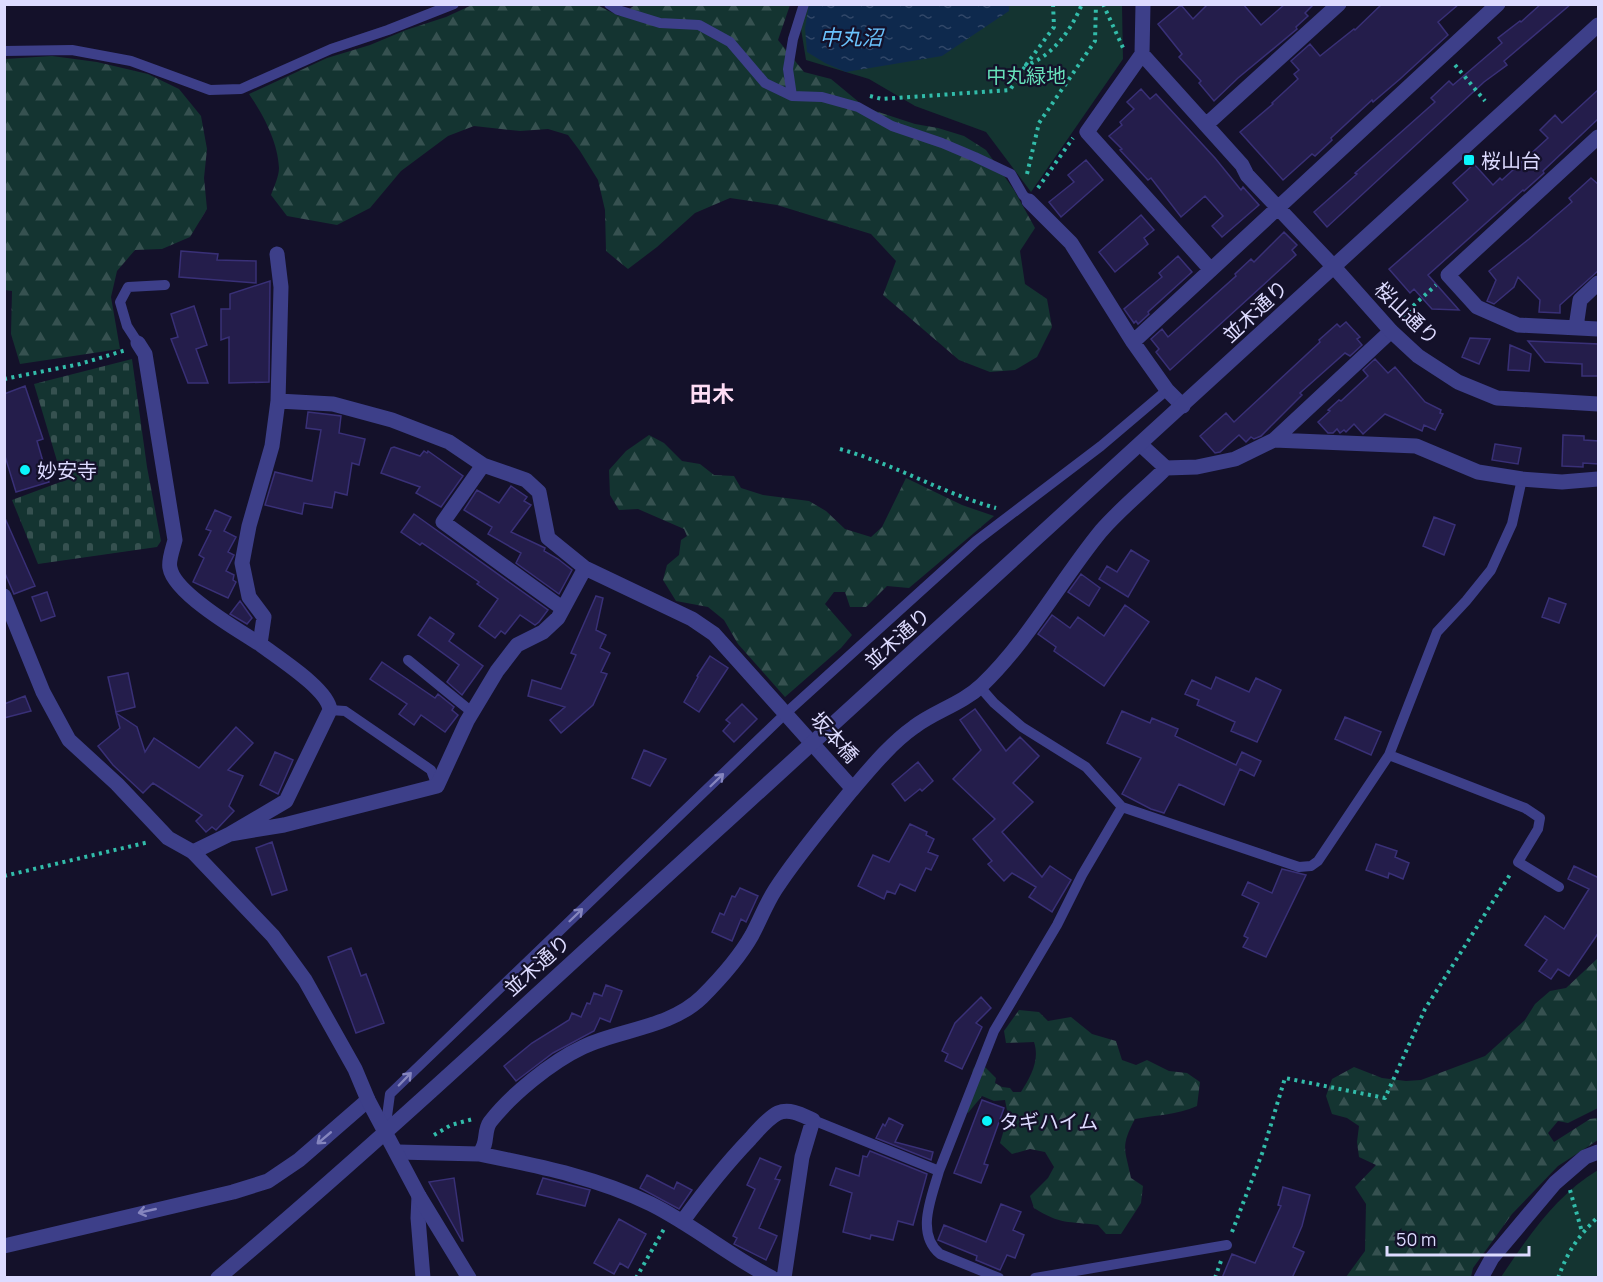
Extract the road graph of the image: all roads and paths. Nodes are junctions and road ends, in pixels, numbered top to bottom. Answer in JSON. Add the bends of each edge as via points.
{"nodes":[{"id":1,"x":454,"y":4,"type":"edge"},
{"id":2,"x":609,"y":4,"type":"edge"},
{"id":3,"x":804,"y":4,"type":"edge"},
{"id":4,"x":1053,"y":4,"type":"edge"},
{"id":5,"x":1082,"y":4,"type":"edge"},
{"id":6,"x":1096,"y":4,"type":"edge"},
{"id":7,"x":1103,"y":4,"type":"edge"},
{"id":8,"x":1143,"y":4,"type":"edge"},
{"id":9,"x":1339,"y":4,"type":"edge"},
{"id":10,"x":1498,"y":4,"type":"edge"},
{"id":11,"x":1599,"y":25,"type":"edge"},
{"id":12,"x":4,"y":51,"type":"edge"},
{"id":13,"x":1125,"y":53,"type":"dead end"},
{"id":14,"x":1445,"y":53,"type":"junction"},
{"id":15,"x":1143,"y":54,"type":"junction"},
{"id":16,"x":1026,"y":65,"type":"junction"},
{"id":17,"x":861,"y":94,"type":"dead end"},
{"id":18,"x":792,"y":96,"type":"junction"},
{"id":19,"x":1485,"y":101,"type":"dead end"},
{"id":20,"x":1207,"y":124,"type":"junction"},
{"id":21,"x":1087,"y":132,"type":"junction"},
{"id":22,"x":1599,"y":137,"type":"edge"},
{"id":23,"x":1026,"y":198,"type":"junction"},
{"id":24,"x":1278,"y":207,"type":"junction"},
{"id":25,"x":277,"y":254,"type":"dead end"},
{"id":26,"x":1334,"y":267,"type":"junction"},
{"id":27,"x":1211,"y":270,"type":"junction"},
{"id":28,"x":1448,"y":275,"type":"junction"},
{"id":29,"x":1599,"y":283,"type":"edge"},
{"id":30,"x":165,"y":285,"type":"dead end"},
{"id":31,"x":1402,"y":316,"type":"dead end"},
{"id":32,"x":1576,"y":327,"type":"junction"},
{"id":33,"x":1599,"y":329,"type":"edge"},
{"id":34,"x":1391,"y":331,"type":"junction"},
{"id":35,"x":1133,"y":342,"type":"junction"},
{"id":36,"x":138,"y":343,"type":"junction"},
{"id":37,"x":4,"y":379,"type":"edge"},
{"id":38,"x":1167,"y":390,"type":"junction"},
{"id":39,"x":278,"y":400,"type":"junction"},
{"id":40,"x":1599,"y":404,"type":"edge"},
{"id":41,"x":1183,"y":406,"type":"junction"},
{"id":42,"x":1274,"y":440,"type":"junction"},
{"id":43,"x":1141,"y":445,"type":"junction"},
{"id":44,"x":840,"y":449,"type":"dead end"},
{"id":45,"x":483,"y":465,"type":"junction"},
{"id":46,"x":1166,"y":468,"type":"junction"},
{"id":47,"x":1522,"y":479,"type":"junction"},
{"id":48,"x":1598,"y":480,"type":"edge"},
{"id":49,"x":1014,"y":513,"type":"junction"},
{"id":50,"x":585,"y":568,"type":"junction"},
{"id":51,"x":4,"y":596,"type":"edge"},
{"id":52,"x":562,"y":608,"type":"junction"},
{"id":53,"x":260,"y":644,"type":"junction"},
{"id":54,"x":408,"y":660,"type":"dead end"},
{"id":55,"x":980,"y":687,"type":"junction"},
{"id":56,"x":330,"y":710,"type":"junction"},
{"id":57,"x":472,"y":713,"type":"junction"},
{"id":58,"x":786,"y":714,"type":"junction"},
{"id":59,"x":1389,"y":755,"type":"junction"},
{"id":60,"x":437,"y":786,"type":"junction"},
{"id":61,"x":853,"y":789,"type":"junction"},
{"id":62,"x":1122,"y":807,"type":"junction"},
{"id":63,"x":230,"y":834,"type":"junction"},
{"id":64,"x":168,"y":838,"type":"junction"},
{"id":65,"x":193,"y":852,"type":"junction"},
{"id":66,"x":1518,"y":862,"type":"junction"},
{"id":67,"x":4,"y":876,"type":"edge"},
{"id":68,"x":1559,"y":887,"type":"dead end"},
{"id":69,"x":368,"y":1100,"type":"junction"},
{"id":70,"x":492,"y":1120,"type":"junction"},
{"id":71,"x":813,"y":1120,"type":"junction"},
{"id":72,"x":385,"y":1131,"type":"junction"},
{"id":73,"x":433,"y":1136,"type":"dead end"},
{"id":74,"x":398,"y":1152,"type":"junction"},
{"id":75,"x":1599,"y":1152,"type":"edge"},
{"id":76,"x":479,"y":1154,"type":"junction"},
{"id":77,"x":939,"y":1171,"type":"junction"},
{"id":78,"x":1569,"y":1186,"type":"dead end"},
{"id":79,"x":419,"y":1196,"type":"junction"},
{"id":80,"x":1599,"y":1216,"type":"edge"},
{"id":81,"x":677,"y":1219,"type":"junction"},
{"id":82,"x":1582,"y":1232,"type":"junction"},
{"id":83,"x":1227,"y":1245,"type":"joint"},
{"id":84,"x":4,"y":1246,"type":"edge"},
{"id":85,"x":218,"y":1278,"type":"edge"},
{"id":86,"x":423,"y":1278,"type":"edge"},
{"id":87,"x":469,"y":1278,"type":"edge"},
{"id":88,"x":636,"y":1278,"type":"edge"},
{"id":89,"x":772,"y":1278,"type":"edge"},
{"id":90,"x":784,"y":1278,"type":"edge"},
{"id":91,"x":999,"y":1278,"type":"edge"},
{"id":92,"x":1035,"y":1278,"type":"edge"},
{"id":93,"x":1481,"y":1278,"type":"edge"},
{"id":94,"x":1558,"y":1278,"type":"edge"}],
"edges":[{"from":1,"to":12,"type":"lane","via":[[331,49],[241,89],[210,90],[131,60],[72,50]]},
{"from":2,"to":18,"type":"lane","via":[[660,23],[699,24],[730,42],[765,83]]},
{"from":3,"to":18,"type":"lane","via":[[788,69]]},
{"from":4,"to":16,"type":"path","via":[[1054,27]]},
{"from":5,"to":16,"type":"path","via":[[1076,19],[1053,48]]},
{"from":6,"to":23,"type":"path","via":[[1095,41],[1039,123]]},
{"from":7,"to":13,"type":"path"},
{"from":8,"to":15,"type":"street"},
{"from":9,"to":20,"type":"street"},
{"from":10,"to":14,"type":"street"},
{"from":11,"to":26,"type":"street","name":"並木通り"},
{"from":14,"to":19,"type":"path"},
{"from":14,"to":24,"type":"street"},
{"from":15,"to":20,"type":"street","name":"桜山通り"},
{"from":15,"to":21,"type":"street"},
{"from":16,"to":17,"type":"path","via":[[1010,90],[882,99]]},
{"from":18,"to":23,"type":"lane","via":[[822,97],[858,107],[892,126],[964,152],[1011,174]]},
{"from":20,"to":24,"type":"street","name":"桜山通り","via":[[1246,175]]},
{"from":21,"to":23,"type":"path","via":[[1076,132]]},
{"from":21,"to":27,"type":"street"},
{"from":22,"to":28,"type":"street"},
{"from":23,"to":35,"type":"street","via":[[1071,243]]},
{"from":24,"to":26,"type":"street","name":"桜山通り"},
{"from":24,"to":27,"type":"street"},
{"from":25,"to":39,"type":"street","via":[[281,287]]},
{"from":26,"to":34,"type":"street","name":"桜山通り"},
{"from":26,"to":41,"type":"street","name":"並木通り"},
{"from":27,"to":35,"type":"street"},
{"from":28,"to":31,"type":"path"},
{"from":28,"to":32,"type":"street","via":[[1477,308],[1518,326]]},
{"from":29,"to":32,"type":"street","via":[[1580,300]]},
{"from":30,"to":36,"type":"lane","via":[[128,286],[120,302],[127,326]]},
{"from":32,"to":33,"type":"street"},
{"from":34,"to":40,"type":"street","name":"桜山通り","via":[[1418,356],[1458,382],[1497,398]]},
{"from":34,"to":42,"type":"street"},
{"from":35,"to":38,"type":"street"},
{"from":36,"to":37,"type":"path","via":[[122,353]]},
{"from":36,"to":53,"type":"street","via":[[145,354],[175,540],[170,568],[178,584],[214,616]]},
{"from":38,"to":41,"type":"street"},
{"from":38,"to":49,"type":"lane"},
{"from":39,"to":45,"type":"street","name":"坂本橋","via":[[333,404],[392,420],[449,442]]},
{"from":39,"to":53,"type":"street","via":[[272,446],[242,563],[249,597],[264,617]]},
{"from":41,"to":43,"type":"street","name":"並木通り"},
{"from":42,"to":46,"type":"street","via":[[1235,459],[1197,467]]},
{"from":42,"to":47,"type":"street","via":[[1416,446],[1478,472]]},
{"from":43,"to":46,"type":"street"},
{"from":43,"to":72,"type":"street","name":"並木通り"},
{"from":44,"to":49,"type":"path"},
{"from":45,"to":50,"type":"street","name":"坂本橋","via":[[526,480],[539,492],[548,538]]},
{"from":45,"to":52,"type":"street","via":[[443,522]]},
{"from":46,"to":55,"type":"street","via":[[1102,530],[1010,655]]},
{"from":47,"to":48,"type":"street"},
{"from":47,"to":59,"type":"lane","via":[[1512,524],[1491,570],[1437,632]]},
{"from":49,"to":58,"type":"lane","via":[[976,541]]},
{"from":50,"to":52,"type":"street"},
{"from":50,"to":58,"type":"street","name":"坂本橋","via":[[692,619],[714,634]]},
{"from":51,"to":64,"type":"street","via":[[43,692],[69,740]]},
{"from":52,"to":57,"type":"street","via":[[558,618],[543,632],[517,645]]},
{"from":53,"to":56,"type":"street","via":[[310,683],[329,703]]},
{"from":54,"to":57,"type":"lane"},
{"from":55,"to":61,"type":"street","via":[[915,726],[889,748]]},
{"from":55,"to":62,"type":"lane","via":[[1022,727],[1086,767]]},
{"from":56,"to":60,"type":"lane","via":[[345,711],[431,770]]},
{"from":56,"to":63,"type":"street","via":[[286,801]]},
{"from":57,"to":60,"type":"street"},
{"from":58,"to":61,"type":"street","name":"坂本橋"},
{"from":72,"to":58,"type":"lane","one_way":true,"via":[[390,1094]]},
{"from":59,"to":62,"type":"lane","via":[[1311,866],[1299,867]]},
{"from":59,"to":66,"type":"lane","via":[[1525,808],[1540,818],[1538,829]]},
{"from":60,"to":63,"type":"street","via":[[284,825]]},
{"from":61,"to":70,"type":"street","via":[[787,872],[727,970],[699,999],[666,1020],[583,1047],[529,1084]]},
{"from":62,"to":77,"type":"lane","via":[[994,1031]]},
{"from":63,"to":65,"type":"street"},
{"from":64,"to":65,"type":"street"},
{"from":64,"to":67,"type":"path"},
{"from":65,"to":69,"type":"street","via":[[273,936],[305,980]]},
{"from":66,"to":68,"type":"lane"},
{"from":66,"to":83,"type":"path","via":[[1425,1009],[1385,1098],[1285,1078]]},
{"from":69,"to":72,"type":"street"},
{"from":69,"to":84,"type":"street","one_way":true,"via":[[299,1160],[268,1181]]},
{"from":70,"to":73,"type":"path","via":[[476,1118],[451,1125]]},
{"from":70,"to":76,"type":"street","via":[[485,1148]]},
{"from":71,"to":77,"type":"lane"},
{"from":71,"to":81,"type":"street","via":[[797,1113],[777,1114]]},
{"from":71,"to":90,"type":"street","via":[[802,1157]]},
{"from":72,"to":74,"type":"street"},
{"from":72,"to":85,"type":"street","name":"並木通り"},
{"from":74,"to":76,"type":"street"},
{"from":74,"to":79,"type":"street"},
{"from":75,"to":93,"type":"street","via":[[1585,1157],[1555,1183],[1492,1258]]},
{"from":76,"to":81,"type":"street","via":[[559,1170],[604,1184]]},
{"from":77,"to":91,"type":"lane","via":[[928,1210],[933,1248]]},
{"from":78,"to":82,"type":"path"},
{"from":79,"to":86,"type":"street"},
{"from":79,"to":87,"type":"street"},
{"from":80,"to":82,"type":"path"},
{"from":81,"to":88,"type":"path"},
{"from":81,"to":89,"type":"street"},
{"from":82,"to":94,"type":"path"},
{"from":83,"to":92,"type":"lane"}]}
